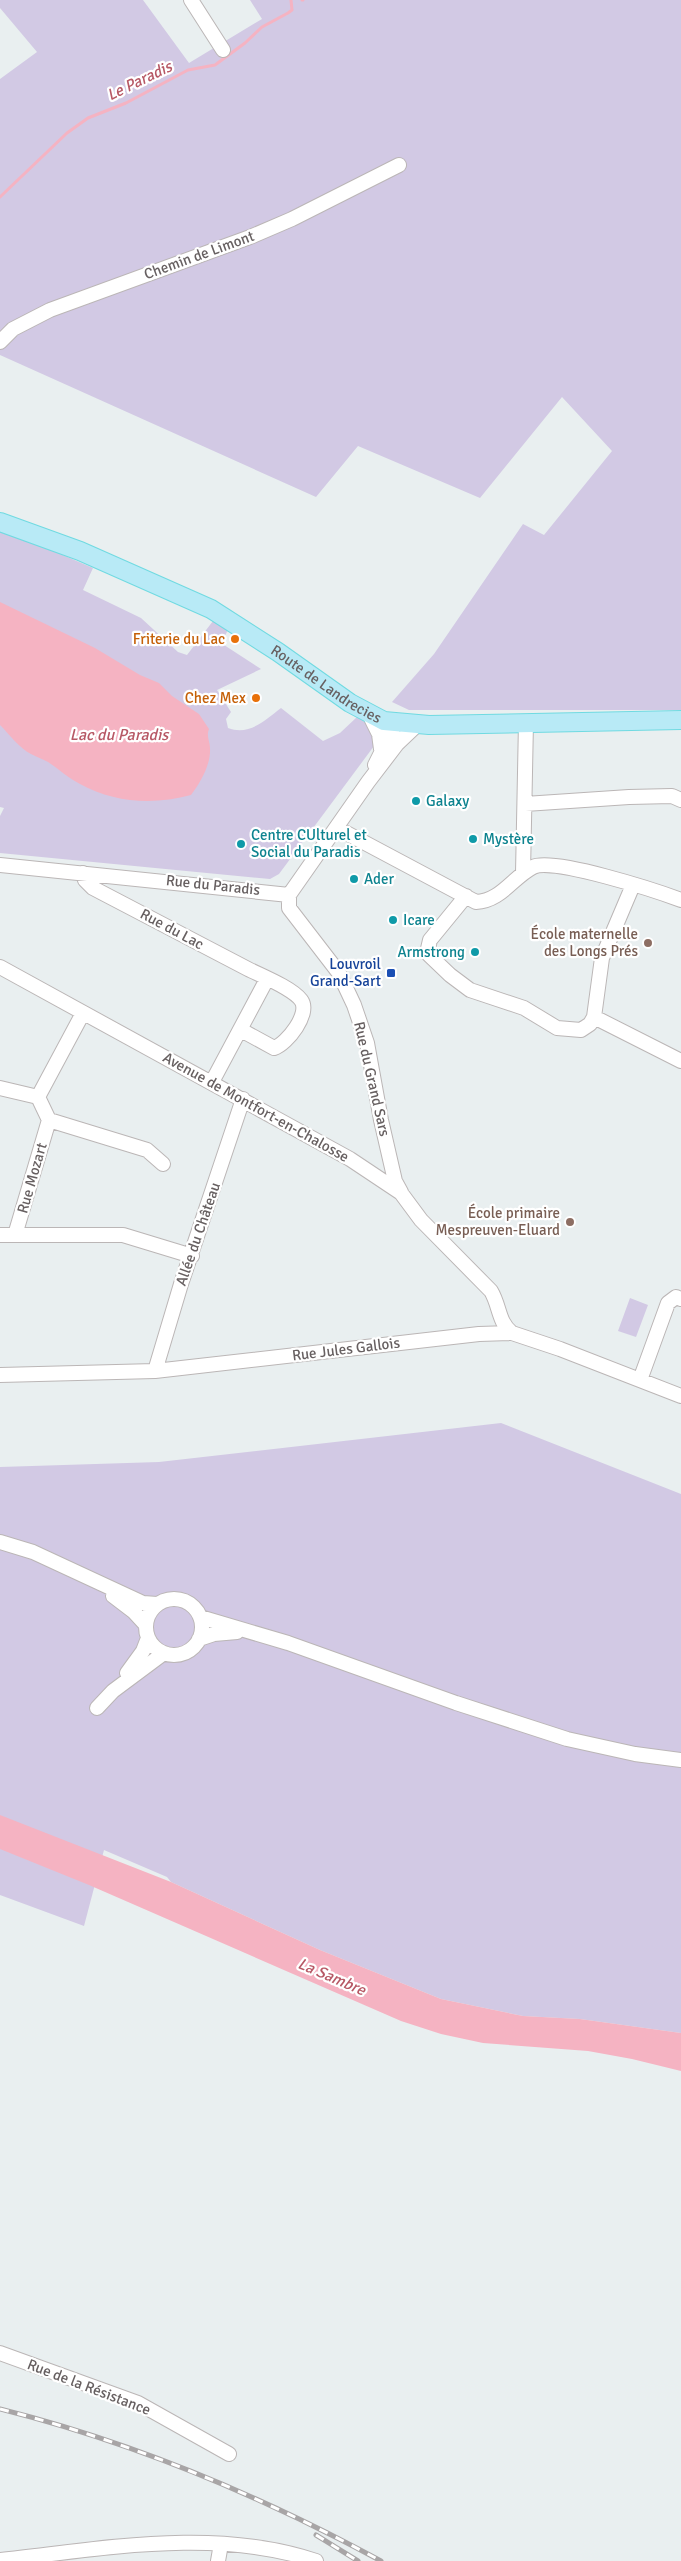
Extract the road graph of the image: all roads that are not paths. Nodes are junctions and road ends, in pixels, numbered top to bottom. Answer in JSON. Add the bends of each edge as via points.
{"nodes":[{"id":1,"x":191,"y":0,"type":"edge"},
{"id":2,"x":222,"y":50,"type":"dead end"},
{"id":3,"x":398,"y":164,"type":"dead end"},
{"id":4,"x":0,"y":342,"type":"edge"},
{"id":5,"x":0,"y":522,"type":"edge"},
{"id":6,"x":370,"y":716,"type":"junction"},
{"id":7,"x":681,"y":720,"type":"edge"},
{"id":8,"x":526,"y":722,"type":"junction"},
{"id":9,"x":396,"y":723,"type":"junction"},
{"id":10,"x":417,"y":725,"type":"junction"},
{"id":11,"x":381,"y":749,"type":"junction"},
{"id":12,"x":368,"y":782,"type":"junction"},
{"id":13,"x":681,"y":800,"type":"edge"},
{"id":14,"x":524,"y":804,"type":"junction"},
{"id":15,"x":337,"y":828,"type":"junction"},
{"id":16,"x":0,"y":865,"type":"edge"},
{"id":17,"x":82,"y":873,"type":"junction"},
{"id":18,"x":524,"y":873,"type":"junction"},
{"id":19,"x":633,"y":886,"type":"junction"},
{"id":20,"x":289,"y":895,"type":"junction"},
{"id":21,"x":466,"y":896,"type":"junction"},
{"id":22,"x":681,"y":900,"type":"edge"},
{"id":23,"x":0,"y":967,"type":"edge"},
{"id":24,"x":267,"y":979,"type":"junction"},
{"id":25,"x":83,"y":1013,"type":"junction"},
{"id":26,"x":594,"y":1017,"type":"junction"},
{"id":27,"x":241,"y":1030,"type":"junction"},
{"id":28,"x":681,"y":1061,"type":"edge"},
{"id":29,"x":212,"y":1082,"type":"junction"},
{"id":30,"x":0,"y":1088,"type":"edge"},
{"id":31,"x":38,"y":1097,"type":"junction"},
{"id":32,"x":243,"y":1099,"type":"junction"},
{"id":33,"x":49,"y":1120,"type":"junction"},
{"id":34,"x":163,"y":1164,"type":"dead end"},
{"id":35,"x":401,"y":1193,"type":"junction"},
{"id":36,"x":0,"y":1235,"type":"edge"},
{"id":37,"x":14,"y":1235,"type":"junction"},
{"id":38,"x":192,"y":1256,"type":"junction"},
{"id":39,"x":681,"y":1299,"type":"edge"},
{"id":40,"x":512,"y":1333,"type":"junction"},
{"id":41,"x":155,"y":1371,"type":"junction"},
{"id":42,"x":0,"y":1374,"type":"edge"},
{"id":43,"x":640,"y":1380,"type":"junction"},
{"id":44,"x":681,"y":1396,"type":"edge"},
{"id":45,"x":0,"y":1542,"type":"edge"},
{"id":46,"x":95,"y":1582,"type":"junction"},
{"id":47,"x":157,"y":1604,"type":"junction"},
{"id":48,"x":200,"y":1617,"type":"junction"},
{"id":49,"x":147,"y":1631,"type":"junction"},
{"id":50,"x":247,"y":1631,"type":"junction"},
{"id":51,"x":199,"y":1639,"type":"junction"},
{"id":52,"x":164,"y":1653,"type":"junction"},
{"id":53,"x":113,"y":1692,"type":"junction"},
{"id":54,"x":97,"y":1708,"type":"dead end"},
{"id":55,"x":681,"y":1760,"type":"edge"},
{"id":56,"x":0,"y":2353,"type":"edge"},
{"id":57,"x":229,"y":2454,"type":"dead end"},
{"id":58,"x":221,"y":2544,"type":"junction"},
{"id":59,"x":0,"y":2560,"type":"edge"},
{"id":60,"x":218,"y":2561,"type":"edge"},
{"id":61,"x":316,"y":2561,"type":"edge"}],
"edges":[{"from":1,"to":2,"type":"street"},
{"from":3,"to":4,"type":"street","name":"Chemin de Limont","via":[[250,237],[44,313],[14,328]]},
{"from":5,"to":6,"type":"main road","name":"Route de Landrecies","via":[[80,551],[211,610]]},
{"from":6,"to":9,"type":"main road","name":"Route de Landrecies"},
{"from":6,"to":11,"type":"street"},
{"from":7,"to":8,"type":"main road","name":"Route de Landrecies"},
{"from":8,"to":10,"type":"main road","name":"Route de Landrecies"},
{"from":8,"to":14,"type":"street"},
{"from":9,"to":10,"type":"main road","name":"Route de Landrecies"},
{"from":9,"to":11,"type":"street"},
{"from":10,"to":12,"type":"street","via":[[397,744]]},
{"from":11,"to":12,"type":"street"},
{"from":12,"to":15,"type":"street"},
{"from":13,"to":14,"type":"street","via":[[672,796],[629,797]]},
{"from":14,"to":18,"type":"street"},
{"from":15,"to":20,"type":"street"},
{"from":15,"to":21,"type":"street"},
{"from":16,"to":17,"type":"street","name":"Rue du Paradis"},
{"from":17,"to":20,"type":"street","name":"Rue du Paradis"},
{"from":17,"to":24,"type":"street","name":"Rue du Lac","via":[[93,888]]},
{"from":18,"to":19,"type":"street","via":[[536,866],[552,864]]},
{"from":18,"to":21,"type":"street","via":[[487,902],[476,902]]},
{"from":19,"to":22,"type":"street"},
{"from":19,"to":26,"type":"street","via":[[602,958]]},
{"from":20,"to":35,"type":"street","name":"Rue du Grand Sars","via":[[289,908],[339,973],[354,1005],[367,1043],[381,1120],[395,1181]]},
{"from":21,"to":26,"type":"street","via":[[430,940],[427,953],[434,961],[464,986],[524,1008],[556,1028],[581,1030]]},
{"from":23,"to":25,"type":"street","name":"Avenue de Montfort-en-Chalosse"},
{"from":24,"to":27,"type":"street"},
{"from":24,"to":27,"type":"street","name":"Rue du Lac","via":[[303,1001],[304,1011],[290,1038],[282,1046],[274,1048]]},
{"from":25,"to":29,"type":"street","name":"Avenue de Montfort-en-Chalosse"},
{"from":25,"to":31,"type":"street"},
{"from":26,"to":28,"type":"street"},
{"from":27,"to":29,"type":"street"},
{"from":29,"to":32,"type":"street","name":"Avenue de Montfort-en-Chalosse"},
{"from":30,"to":31,"type":"street"},
{"from":31,"to":33,"type":"street"},
{"from":32,"to":35,"type":"street","name":"Avenue de Montfort-en-Chalosse","via":[[328,1145]]},
{"from":32,"to":38,"type":"street","name":"Allée du Château"},
{"from":33,"to":34,"type":"street","via":[[147,1150]]},
{"from":33,"to":37,"type":"street","name":"Rue Mozart"},
{"from":35,"to":40,"type":"street","name":"Avenue de Montfort-en-Chalosse","via":[[421,1220],[491,1291],[503,1326]]},
{"from":36,"to":37,"type":"street"},
{"from":37,"to":38,"type":"street","via":[[123,1235]]},
{"from":38,"to":41,"type":"street","name":"Allée du Château"},
{"from":39,"to":43,"type":"street","via":[[676,1297],[668,1303]]},
{"from":40,"to":41,"type":"street","name":"Rue Jules Gallois"},
{"from":40,"to":43,"type":"street","name":"Rue Jules Gallois"},
{"from":41,"to":42,"type":"street","name":"Rue Jules Gallois"},
{"from":43,"to":44,"type":"street","name":"Rue Jules Gallois"},
{"from":45,"to":46,"type":"street","via":[[33,1552]]},
{"from":46,"to":47,"type":"street","via":[[143,1603]]},
{"from":46,"to":49,"type":"street","via":[[134,1612]]},
{"from":47,"to":48,"type":"street","via":[[173,1598],[182,1600],[190,1604]]},
{"from":47,"to":49,"type":"street","via":[[151,1610]]},
{"from":48,"to":50,"type":"street"},
{"from":48,"to":51,"type":"street","via":[[202,1632]]},
{"from":49,"to":52,"type":"street","via":[[155,1647]]},
{"from":49,"to":53,"type":"street","via":[[140,1655]]},
{"from":50,"to":51,"type":"street"},
{"from":50,"to":55,"type":"street","via":[[329,1656],[456,1703],[567,1739]]},
{"from":51,"to":52,"type":"street","via":[[188,1651]]},
{"from":52,"to":53,"type":"street"},
{"from":53,"to":54,"type":"street"},
{"from":56,"to":57,"type":"street","name":"Rue de la Résistance","via":[[138,2403]]},
{"from":58,"to":59,"type":"street","via":[[175,2543]]},
{"from":58,"to":60,"type":"street"},
{"from":58,"to":61,"type":"street","via":[[284,2552]]}]}
